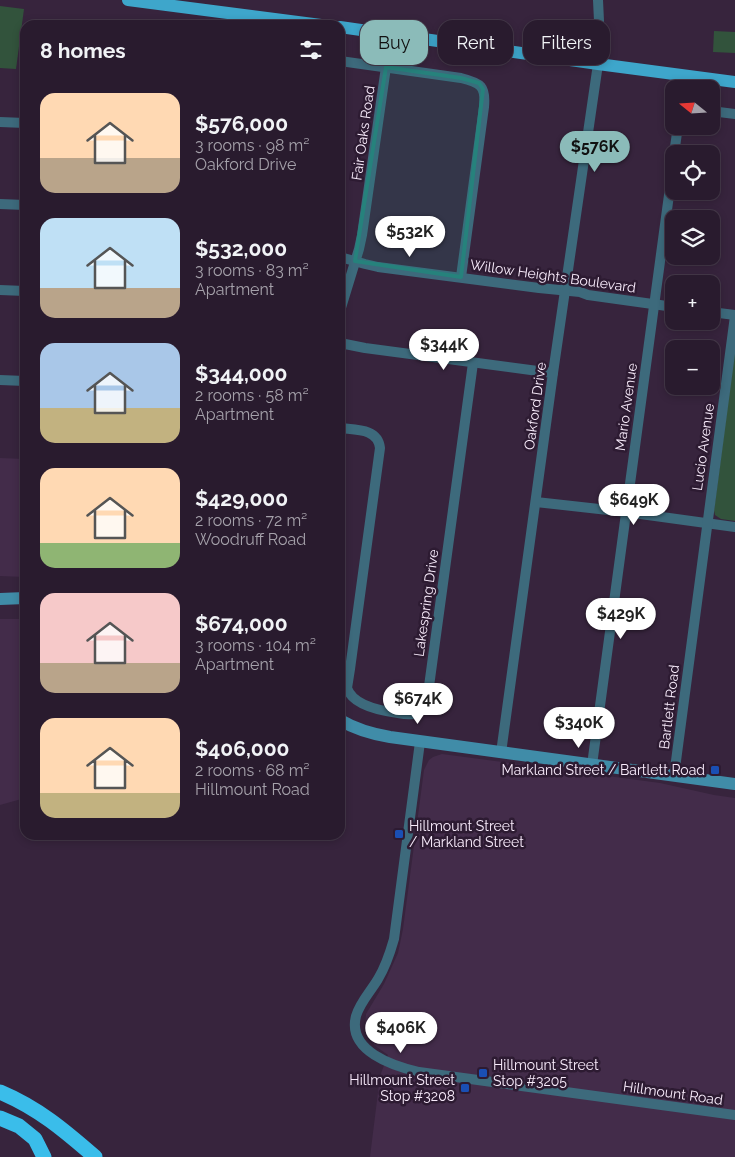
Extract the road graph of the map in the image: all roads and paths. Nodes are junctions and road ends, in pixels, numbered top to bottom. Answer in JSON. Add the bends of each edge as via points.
{"nodes":[{"id":1,"x":128,"y":0,"type":"edge"},
{"id":2,"x":598,"y":0,"type":"edge"},
{"id":3,"x":282,"y":20,"type":"edge"},
{"id":4,"x":599,"y":20,"type":"edge"},
{"id":5,"x":345,"y":29,"type":"edge"},
{"id":6,"x":523,"y":54,"type":"edge"},
{"id":7,"x":345,"y":62,"type":"edge"},
{"id":8,"x":598,"y":65,"type":"edge"},
{"id":9,"x":606,"y":65,"type":"edge"},
{"id":10,"x":386,"y":67,"type":"junction"},
{"id":11,"x":735,"y":82,"type":"edge"},
{"id":12,"x":720,"y":112,"type":"edge"},
{"id":13,"x":735,"y":114,"type":"edge"},
{"id":14,"x":0,"y":122,"type":"edge"},
{"id":15,"x":20,"y":123,"type":"edge"},
{"id":16,"x":668,"y":200,"type":"edge"},
{"id":17,"x":0,"y":204,"type":"edge"},
{"id":18,"x":20,"y":205,"type":"edge"},
{"id":19,"x":345,"y":258,"type":"edge"},
{"id":20,"x":355,"y":261,"type":"junction"},
{"id":21,"x":461,"y":278,"type":"junction"},
{"id":22,"x":0,"y":290,"type":"edge"},
{"id":23,"x":20,"y":291,"type":"edge"},
{"id":24,"x":565,"y":291,"type":"junction"},
{"id":25,"x":345,"y":294,"type":"edge"},
{"id":26,"x":653,"y":304,"type":"junction"},
{"id":27,"x":665,"y":306,"type":"edge"},
{"id":28,"x":720,"y":314,"type":"edge"},
{"id":29,"x":735,"y":316,"type":"edge"},
{"id":30,"x":345,"y":344,"type":"edge"},
{"id":31,"x":473,"y":362,"type":"junction"},
{"id":32,"x":553,"y":373,"type":"junction"},
{"id":33,"x":0,"y":380,"type":"edge"},
{"id":34,"x":20,"y":381,"type":"edge"},
{"id":35,"x":345,"y":429,"type":"edge"},
{"id":36,"x":536,"y":502,"type":"junction"},
{"id":37,"x":626,"y":512,"type":"junction"},
{"id":38,"x":707,"y":523,"type":"junction"},
{"id":39,"x":735,"y":527,"type":"edge"},
{"id":40,"x":1,"y":598,"type":"edge"},
{"id":41,"x":20,"y":598,"type":"edge"},
{"id":42,"x":345,"y":722,"type":"edge"},
{"id":43,"x":420,"y":742,"type":"junction"},
{"id":44,"x":502,"y":753,"type":"junction"},
{"id":45,"x":592,"y":765,"type":"junction"},
{"id":46,"x":674,"y":776,"type":"junction"},
{"id":47,"x":735,"y":784,"type":"edge"},
{"id":48,"x":0,"y":1092,"type":"edge"},
{"id":49,"x":735,"y":1116,"type":"edge"},
{"id":50,"x":0,"y":1118,"type":"edge"},
{"id":51,"x":44,"y":1157,"type":"edge"},
{"id":52,"x":95,"y":1157,"type":"edge"}],
"edges":[{"from":1,"to":3,"type":"main road"},
{"from":2,"to":4,"type":"street","name":"Oakford Drive"},
{"from":5,"to":6,"type":"main road"},
{"from":7,"to":10,"type":"street"},
{"from":8,"to":24,"type":"street","name":"Oakford Drive"},
{"from":9,"to":11,"type":"main road"},
{"from":10,"to":20,"type":"street","name":"Fair Oaks Road","via":[[363,229]]},
{"from":10,"to":21,"type":"street","via":[[462,78],[479,83],[483,89],[484,107]]},
{"from":12,"to":13,"type":"street"},
{"from":14,"to":15,"type":"street"},
{"from":16,"to":26,"type":"street","name":"Mario Avenue"},
{"from":17,"to":18,"type":"street"},
{"from":19,"to":20,"type":"street","name":"Willow Heights Boulevard"},
{"from":20,"to":21,"type":"street","name":"Willow Heights Boulevard"},
{"from":20,"to":25,"type":"street","name":"Fair Oaks Road"},
{"from":21,"to":24,"type":"street","name":"Willow Heights Boulevard"},
{"from":22,"to":23,"type":"street"},
{"from":24,"to":26,"type":"street","name":"Willow Heights Boulevard"},
{"from":24,"to":32,"type":"street","name":"Oakford Drive"},
{"from":26,"to":27,"type":"street","name":"Willow Heights Boulevard"},
{"from":26,"to":37,"type":"street","name":"Mario Avenue"},
{"from":28,"to":29,"type":"street"},
{"from":29,"to":38,"type":"street","name":"Lucio Avenue"},
{"from":30,"to":31,"type":"street"},
{"from":31,"to":32,"type":"street"},
{"from":31,"to":35,"type":"street","name":"Lakespring Drive","via":[[427,701],[422,710],[413,714],[395,713],[358,702],[347,688],[380,443],[373,434]]},
{"from":32,"to":36,"type":"street","name":"Oakford Drive"},
{"from":33,"to":34,"type":"street"},
{"from":36,"to":37,"type":"street"},
{"from":36,"to":44,"type":"street","name":"Oakford Drive"},
{"from":37,"to":38,"type":"street"},
{"from":37,"to":45,"type":"street","name":"Mario Avenue"},
{"from":38,"to":39,"type":"street"},
{"from":38,"to":46,"type":"street","name":"Bartlett Road"},
{"from":40,"to":41,"type":"street"},
{"from":42,"to":43,"type":"street","via":[[373,734]]},
{"from":43,"to":44,"type":"street"},
{"from":43,"to":49,"type":"street","name":"Hillmount Road","via":[[394,939],[383,970],[356,1019],[357,1034],[364,1046],[390,1064],[418,1072]]},
{"from":44,"to":45,"type":"street"},
{"from":45,"to":46,"type":"street"},
{"from":46,"to":47,"type":"street"},
{"from":48,"to":52,"type":"highway","via":[[43,1114]]},
{"from":50,"to":51,"type":"highway","via":[[19,1126],[35,1139]]}]}
